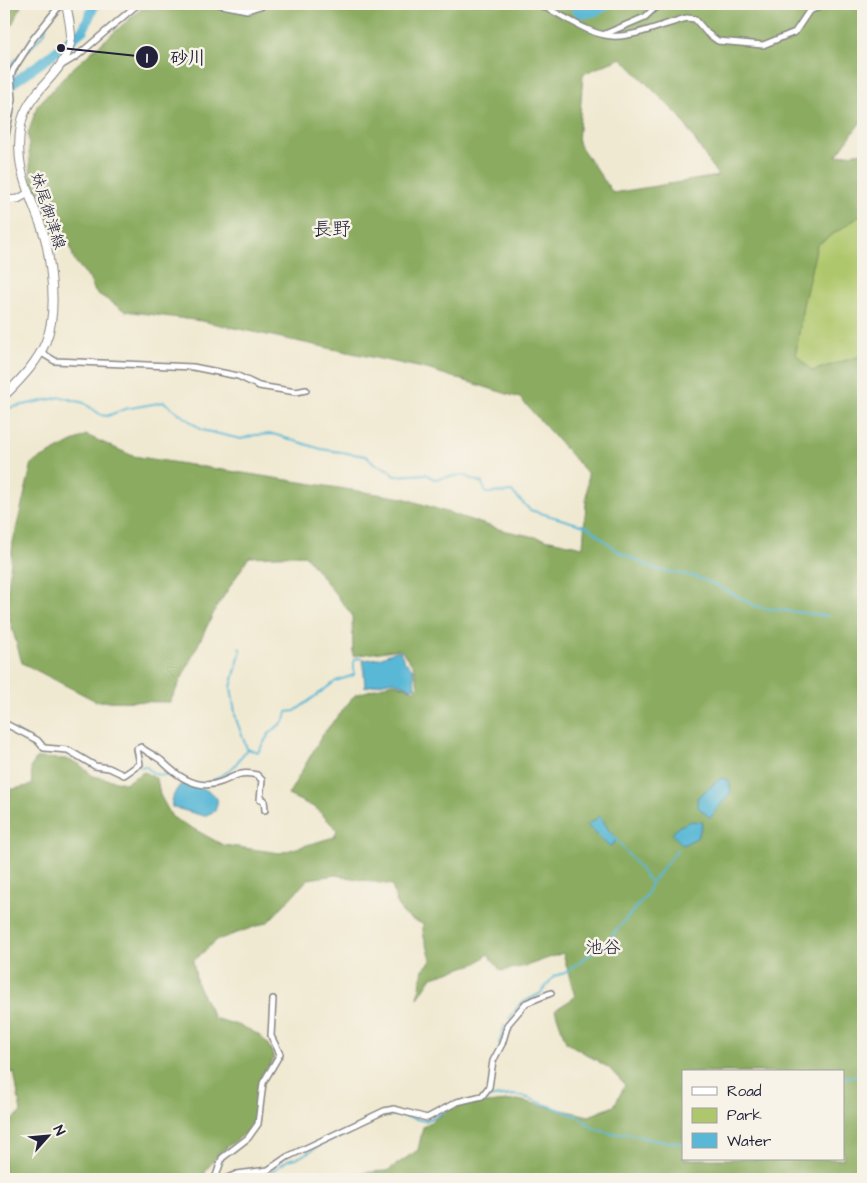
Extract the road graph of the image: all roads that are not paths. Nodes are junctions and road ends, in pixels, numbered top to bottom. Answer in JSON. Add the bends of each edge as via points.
{"nodes":[{"id":1,"x":61,"y":4,"type":"edge"},
{"id":2,"x":66,"y":4,"type":"edge"},
{"id":3,"x":138,"y":4,"type":"edge"},
{"id":4,"x":217,"y":4,"type":"edge"},
{"id":5,"x":266,"y":4,"type":"edge"},
{"id":6,"x":537,"y":4,"type":"edge"},
{"id":7,"x":658,"y":4,"type":"edge"},
{"id":8,"x":827,"y":4,"type":"edge"},
{"id":9,"x":604,"y":34,"type":"junction"},
{"id":10,"x":62,"y":65,"type":"junction"},
{"id":11,"x":4,"y":145,"type":"edge"},
{"id":12,"x":27,"y":194,"type":"junction"},
{"id":13,"x":4,"y":200,"type":"edge"},
{"id":14,"x":40,"y":352,"type":"junction"},
{"id":15,"x":306,"y":390,"type":"dead end"},
{"id":16,"x":4,"y":396,"type":"edge"},
{"id":17,"x":4,"y":723,"type":"edge"},
{"id":18,"x":265,"y":810,"type":"dead end"},
{"id":19,"x":551,"y":993,"type":"dead end"},
{"id":20,"x":273,"y":999,"type":"dead end"},
{"id":21,"x":215,"y":1179,"type":"edge"},
{"id":22,"x":225,"y":1179,"type":"edge"}],
"edges":[{"from":1,"to":11,"type":"street","via":[[13,70],[10,124]]},
{"from":2,"to":10,"type":"main road","name":"妹尾御津線","via":[[71,32],[68,53]]},
{"from":3,"to":10,"type":"street"},
{"from":4,"to":5,"type":"street","via":[[247,10]]},
{"from":6,"to":9,"type":"street"},
{"from":7,"to":9,"type":"street","via":[[645,17]]},
{"from":8,"to":9,"type":"street","via":[[809,11],[795,32],[762,45],[718,41],[695,19],[687,18],[626,35]]},
{"from":10,"to":12,"type":"main road","name":"妹尾御津線","via":[[29,102],[23,118],[19,160]]},
{"from":12,"to":13,"type":"main road","via":[[18,199]]},
{"from":12,"to":14,"type":"main road","name":"妹尾御津線","via":[[45,240],[54,300],[52,326]]},
{"from":14,"to":15,"type":"street","via":[[55,361],[193,367],[238,376],[259,386],[296,392]]},
{"from":14,"to":16,"type":"main road","name":"妹尾御津線"},
{"from":17,"to":18,"type":"street","via":[[31,736],[44,748],[68,750],[96,766],[124,775],[140,764],[138,749],[141,747],[168,770],[200,785],[220,783],[242,773],[257,775],[262,780],[260,800],[264,800]]},
{"from":19,"to":22,"type":"street","via":[[526,1003],[515,1014],[495,1059],[489,1087],[482,1096],[457,1102],[427,1118],[394,1109],[384,1111],[283,1159],[268,1170],[239,1173]]},
{"from":20,"to":21,"type":"street","via":[[271,1036],[280,1057],[263,1083],[258,1124],[248,1138],[222,1158]]}]}
